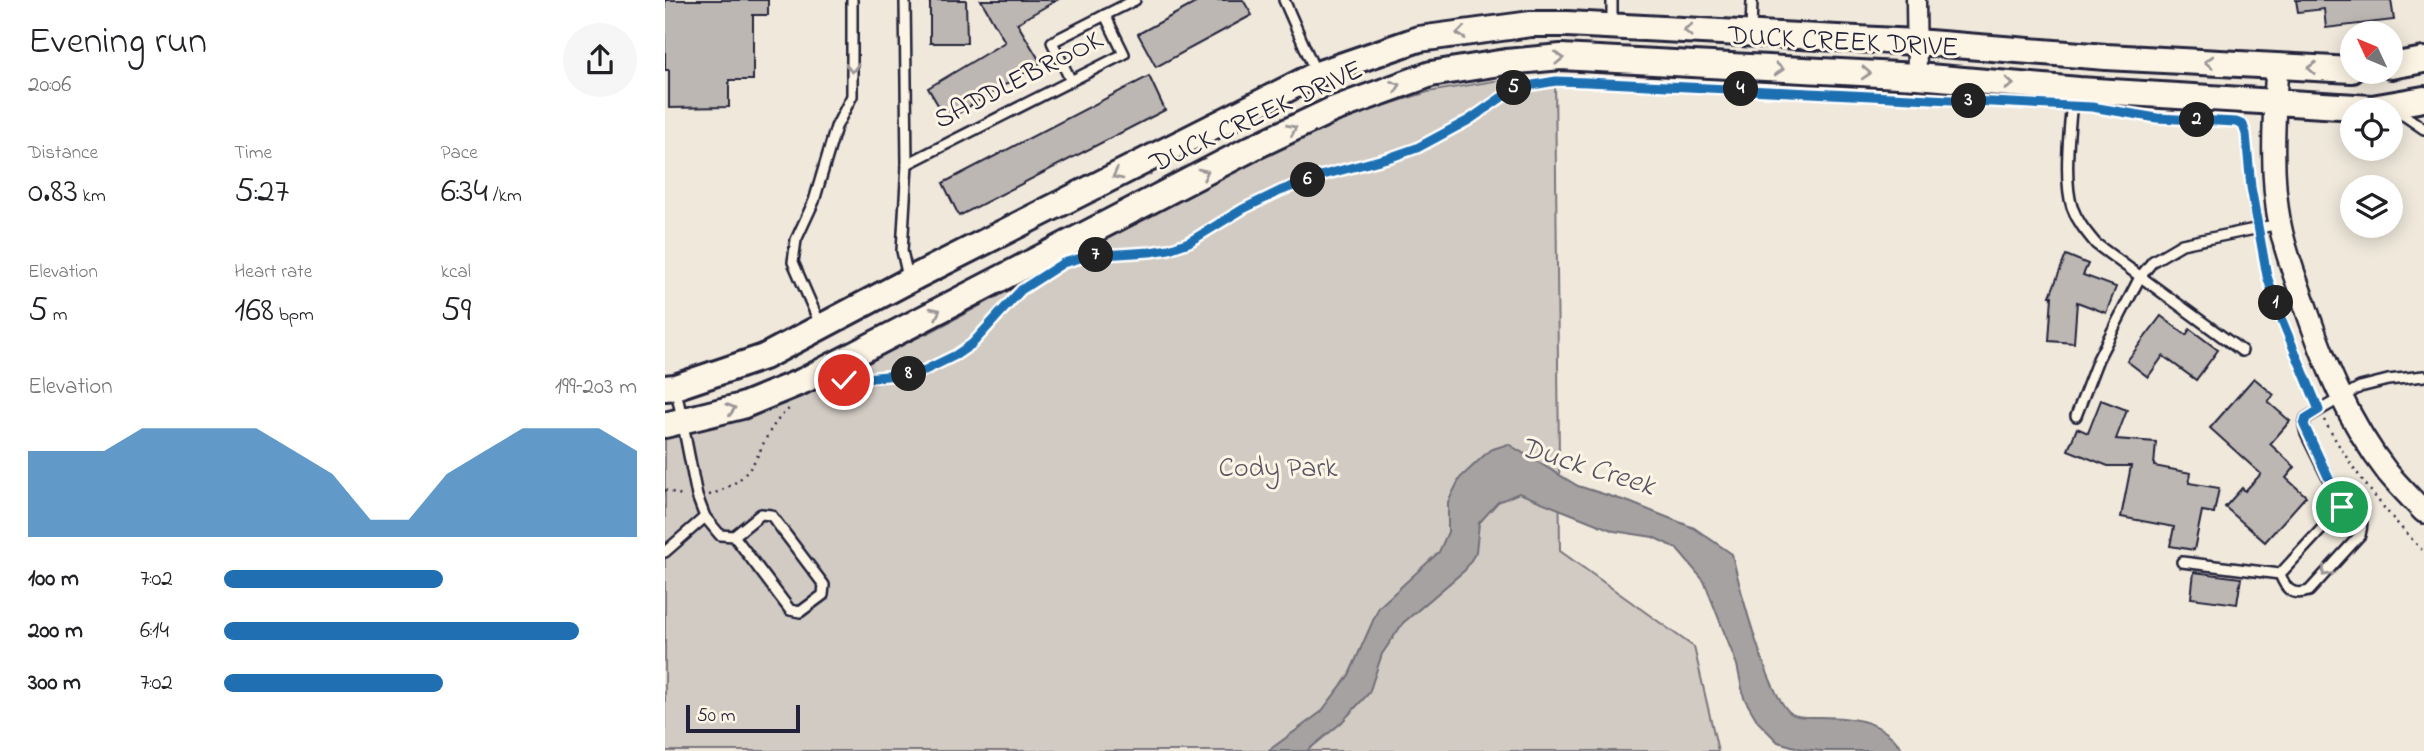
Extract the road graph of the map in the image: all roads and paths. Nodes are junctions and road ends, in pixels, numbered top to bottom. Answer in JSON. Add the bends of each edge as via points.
{"nodes":[{"id":1,"x":852,"y":0,"type":"edge"},
{"id":2,"x":905,"y":0,"type":"edge"},
{"id":3,"x":1135,"y":0,"type":"edge"},
{"id":4,"x":1283,"y":0,"type":"edge"},
{"id":5,"x":1612,"y":0,"type":"edge"},
{"id":6,"x":1752,"y":0,"type":"edge"},
{"id":7,"x":1916,"y":0,"type":"edge"},
{"id":8,"x":1105,"y":15,"type":"junction"},
{"id":9,"x":1612,"y":26,"type":"junction"},
{"id":10,"x":1751,"y":33,"type":"junction"},
{"id":11,"x":1916,"y":42,"type":"junction"},
{"id":12,"x":1613,"y":60,"type":"junction"},
{"id":13,"x":2424,"y":60,"type":"edge"},
{"id":14,"x":2403,"y":64,"type":"edge"},
{"id":15,"x":2277,"y":66,"type":"junction"},
{"id":16,"x":2340,"y":69,"type":"edge"},
{"id":17,"x":1317,"y":74,"type":"junction"},
{"id":18,"x":1917,"y":76,"type":"junction"},
{"id":19,"x":1071,"y":81,"type":"junction"},
{"id":20,"x":2074,"y":89,"type":"junction"},
{"id":21,"x":1933,"y":99,"type":"dead end"},
{"id":22,"x":2424,"y":99,"type":"edge"},
{"id":23,"x":2275,"y":103,"type":"junction"},
{"id":24,"x":2403,"y":105,"type":"edge"},
{"id":25,"x":2340,"y":107,"type":"edge"},
{"id":26,"x":1332,"y":110,"type":"junction"},
{"id":27,"x":2131,"y":113,"type":"dead end"},
{"id":28,"x":2403,"y":115,"type":"edge"},
{"id":29,"x":2424,"y":130,"type":"edge"},
{"id":30,"x":907,"y":164,"type":"junction"},
{"id":31,"x":2280,"y":224,"type":"junction"},
{"id":32,"x":2258,"y":228,"type":"junction"},
{"id":33,"x":1088,"y":256,"type":"dead end"},
{"id":34,"x":2140,"y":277,"type":"junction"},
{"id":35,"x":909,"y":281,"type":"junction"},
{"id":36,"x":1021,"y":290,"type":"dead end"},
{"id":37,"x":821,"y":327,"type":"junction"},
{"id":38,"x":2242,"y":351,"type":"dead end"},
{"id":39,"x":2424,"y":376,"type":"edge"},
{"id":40,"x":844,"y":380,"type":"dead end"},
{"id":41,"x":670,"y":388,"type":"edge"},
{"id":42,"x":2341,"y":397,"type":"junction"},
{"id":43,"x":794,"y":405,"type":"dead end"},
{"id":44,"x":2319,"y":410,"type":"junction"},
{"id":45,"x":2076,"y":416,"type":"dead end"},
{"id":46,"x":673,"y":424,"type":"edge"},
{"id":47,"x":665,"y":490,"type":"edge"},
{"id":48,"x":697,"y":496,"type":"junction"},
{"id":49,"x":2342,"y":507,"type":"junction"},
{"id":50,"x":2424,"y":512,"type":"edge"},
{"id":51,"x":705,"y":517,"type":"junction"},
{"id":52,"x":734,"y":536,"type":"junction"},
{"id":53,"x":665,"y":552,"type":"edge"},
{"id":54,"x":2424,"y":552,"type":"edge"},
{"id":55,"x":2182,"y":562,"type":"dead end"},
{"id":56,"x":2280,"y":574,"type":"junction"}],
"edges":[{"from":1,"to":37,"type":"lane","one_way":true,"via":[[852,96],[836,127],[814,201],[796,240],[793,262]]},
{"from":2,"to":30,"type":"lane","name":"SADDLEBROOK"},
{"from":3,"to":8,"type":"lane","name":"SADDLEBROOK"},
{"from":4,"to":17,"type":"lane"},
{"from":5,"to":9,"type":"lane"},
{"from":6,"to":10,"type":"lane"},
{"from":7,"to":11,"type":"street"},
{"from":8,"to":19,"type":"lane","name":"SADDLEBROOK","via":[[1124,54]]},
{"from":8,"to":19,"type":"lane","via":[[1052,42]]},
{"from":10,"to":9,"type":"main road","name":"DUCK CREEK DRIVE","one_way":true},
{"from":9,"to":12,"type":"main road"},
{"from":9,"to":17,"type":"main road","name":"DUCK CREEK DRIVE","one_way":true,"via":[[1531,24],[1419,39]]},
{"from":10,"to":11,"type":"main road","name":"DUCK CREEK DRIVE"},
{"from":15,"to":11,"type":"main road","name":"DUCK CREEK DRIVE","one_way":true},
{"from":11,"to":18,"type":"street"},
{"from":12,"to":18,"type":"main road","name":"DUCK CREEK DRIVE","one_way":true},
{"from":26,"to":12,"type":"main road","name":"DUCK CREEK DRIVE","one_way":true,"via":[[1431,74],[1561,57]]},
{"from":13,"to":14,"type":"main road"},
{"from":16,"to":15,"type":"main road","name":"DUCK CREEK DRIVE","one_way":true},
{"from":15,"to":23,"type":"street"},
{"from":17,"to":26,"type":"main road"},
{"from":17,"to":35,"type":"main road","name":"DUCK CREEK DRIVE","one_way":true},
{"from":18,"to":20,"type":"main road","name":"DUCK CREEK DRIVE","one_way":true},
{"from":19,"to":30,"type":"lane","name":"SADDLEBROOK"},
{"from":20,"to":23,"type":"main road","name":"DUCK CREEK DRIVE"},
{"from":20,"to":34,"type":"lane","via":[[2068,172],[2071,205],[2096,244]]},
{"from":21,"to":33,"type":"path","via":[[1587,82],[1527,84],[1417,148],[1280,191],[1189,242],[1150,252]]},
{"from":22,"to":24,"type":"main road","name":"DUCK CREEK DRIVE"},
{"from":23,"to":25,"type":"main road","name":"DUCK CREEK DRIVE"},
{"from":23,"to":31,"type":"street"},
{"from":46,"to":26,"type":"main road","name":"DUCK CREEK DRIVE","one_way":true,"via":[[742,406],[803,381]]},
{"from":27,"to":32,"type":"path","via":[[2243,125]]},
{"from":28,"to":29,"type":"lane"},
{"from":30,"to":35,"type":"lane","name":"SADDLEBROOK","via":[[902,251]]},
{"from":31,"to":32,"type":"lane"},
{"from":31,"to":42,"type":"street","via":[[2323,357]]},
{"from":32,"to":34,"type":"lane","via":[[2182,244],[2154,261]]},
{"from":32,"to":44,"type":"path","via":[[2279,313]]},
{"from":34,"to":38,"type":"lane"},
{"from":34,"to":45,"type":"lane","via":[[2098,359]]},
{"from":35,"to":37,"type":"main road","name":"DUCK CREEK DRIVE"},
{"from":36,"to":40,"type":"path","via":[[972,344],[956,355],[919,373]]},
{"from":37,"to":41,"type":"main road","name":"DUCK CREEK DRIVE","via":[[764,357]]},
{"from":39,"to":42,"type":"lane","via":[[2360,387]]},
{"from":41,"to":46,"type":"lane"},
{"from":42,"to":44,"type":"lane"},
{"from":42,"to":50,"type":"street","via":[[2388,472]]},
{"from":43,"to":48,"type":"path","via":[[776,423],[740,481]]},
{"from":44,"to":49,"type":"lane","via":[[2306,418],[2304,425]]},
{"from":44,"to":54,"type":"path","via":[[2375,498]]},
{"from":46,"to":48,"type":"lane"},
{"from":47,"to":48,"type":"path"},
{"from":48,"to":51,"type":"lane"},
{"from":49,"to":56,"type":"lane"},
{"from":49,"to":56,"type":"lane","one_way":true,"via":[[2362,516],[2360,535],[2309,591],[2293,593]]},
{"from":51,"to":52,"type":"lane","via":[[720,536]]},
{"from":51,"to":53,"type":"lane"},
{"from":52,"to":52,"type":"lane","via":[[761,514],[771,515],[824,585],[823,594],[800,612],[790,610]]},
{"from":55,"to":56,"type":"lane"}]}
